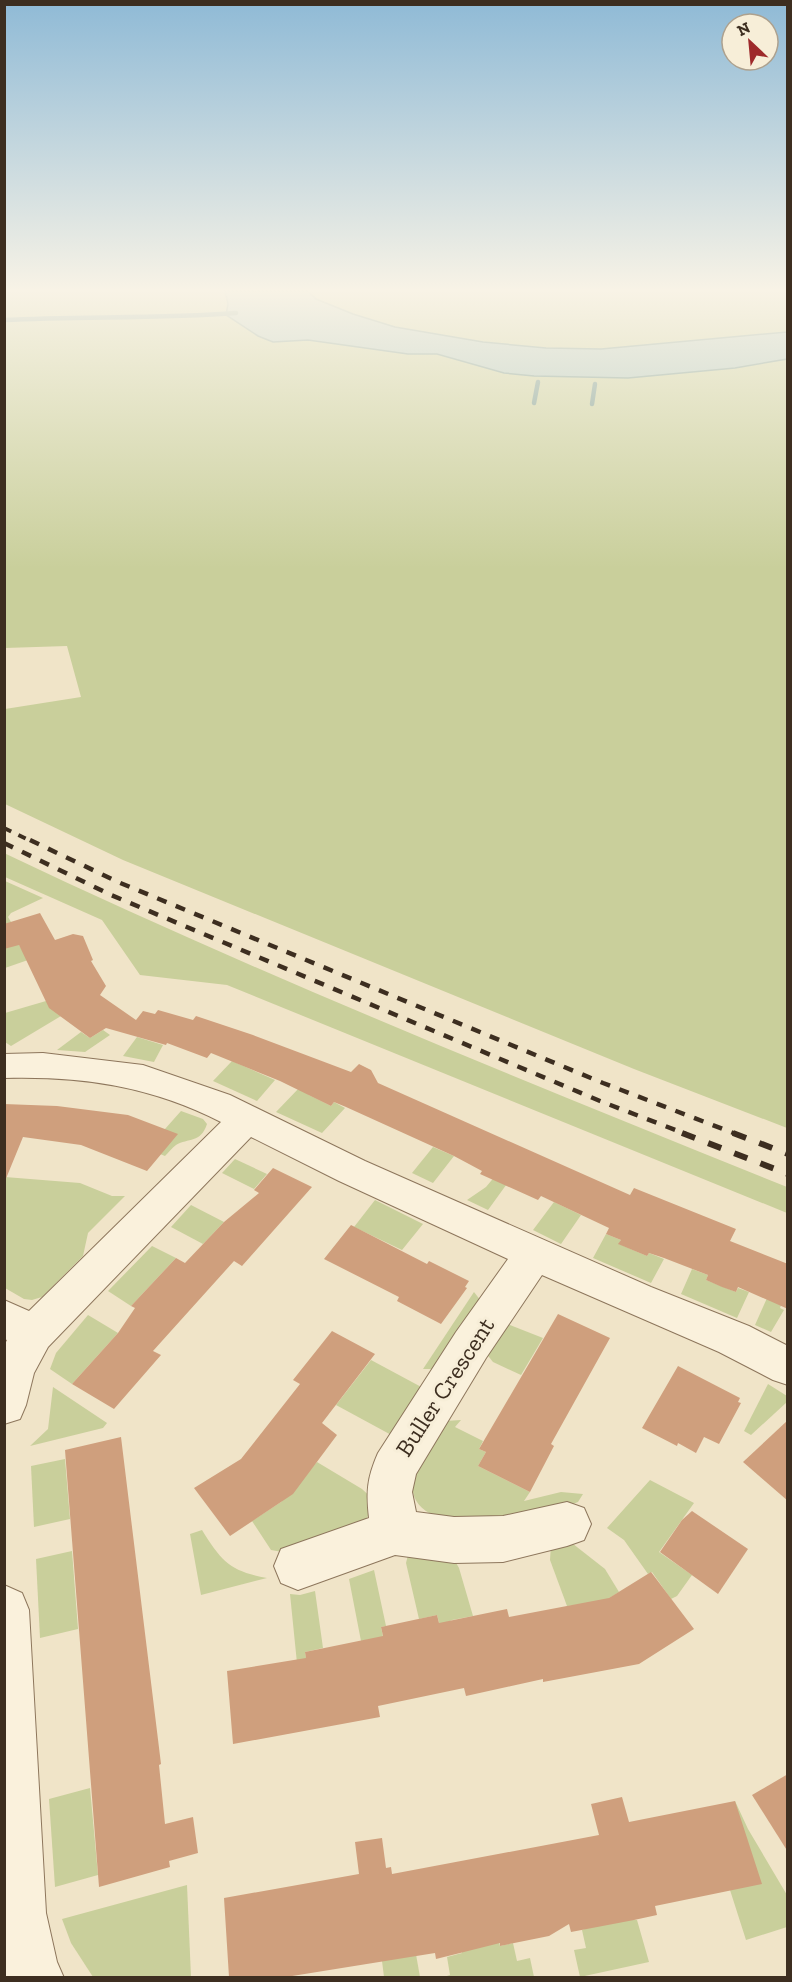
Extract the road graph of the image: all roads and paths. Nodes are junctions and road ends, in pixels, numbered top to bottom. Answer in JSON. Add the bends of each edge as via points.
{"nodes":[{"id":1,"x":4,"y":1066,"type":"edge"},
{"id":2,"x":246,"y":1119,"type":"junction"},
{"id":3,"x":534,"y":1254,"type":"junction"},
{"id":4,"x":19,"y":1326,"type":"edge"},
{"id":5,"x":788,"y":1367,"type":"edge"},
{"id":6,"x":4,"y":1404,"type":"edge"},
{"id":7,"x":567,"y":1524,"type":"dead end"},
{"id":8,"x":395,"y":1532,"type":"junction"},
{"id":9,"x":298,"y":1566,"type":"dead end"},
{"id":10,"x":4,"y":1610,"type":"edge"},
{"id":11,"x":34,"y":1977,"type":"edge"}],
"edges":[{"from":1,"to":2,"type":"street","via":[[81,1067],[143,1077]]},
{"from":2,"to":3,"type":"street"},
{"from":2,"to":4,"type":"street"},
{"from":3,"to":5,"type":"street","via":[[734,1339]]},
{"from":3,"to":8,"type":"street","name":"Buller Crescent","via":[[394,1468],[390,1492]]},
{"from":4,"to":6,"type":"street"},
{"from":7,"to":8,"type":"street","via":[[502,1539],[454,1540]]},
{"from":8,"to":9,"type":"street"},
{"from":10,"to":11,"type":"street","via":[[17,1913]]}]}
